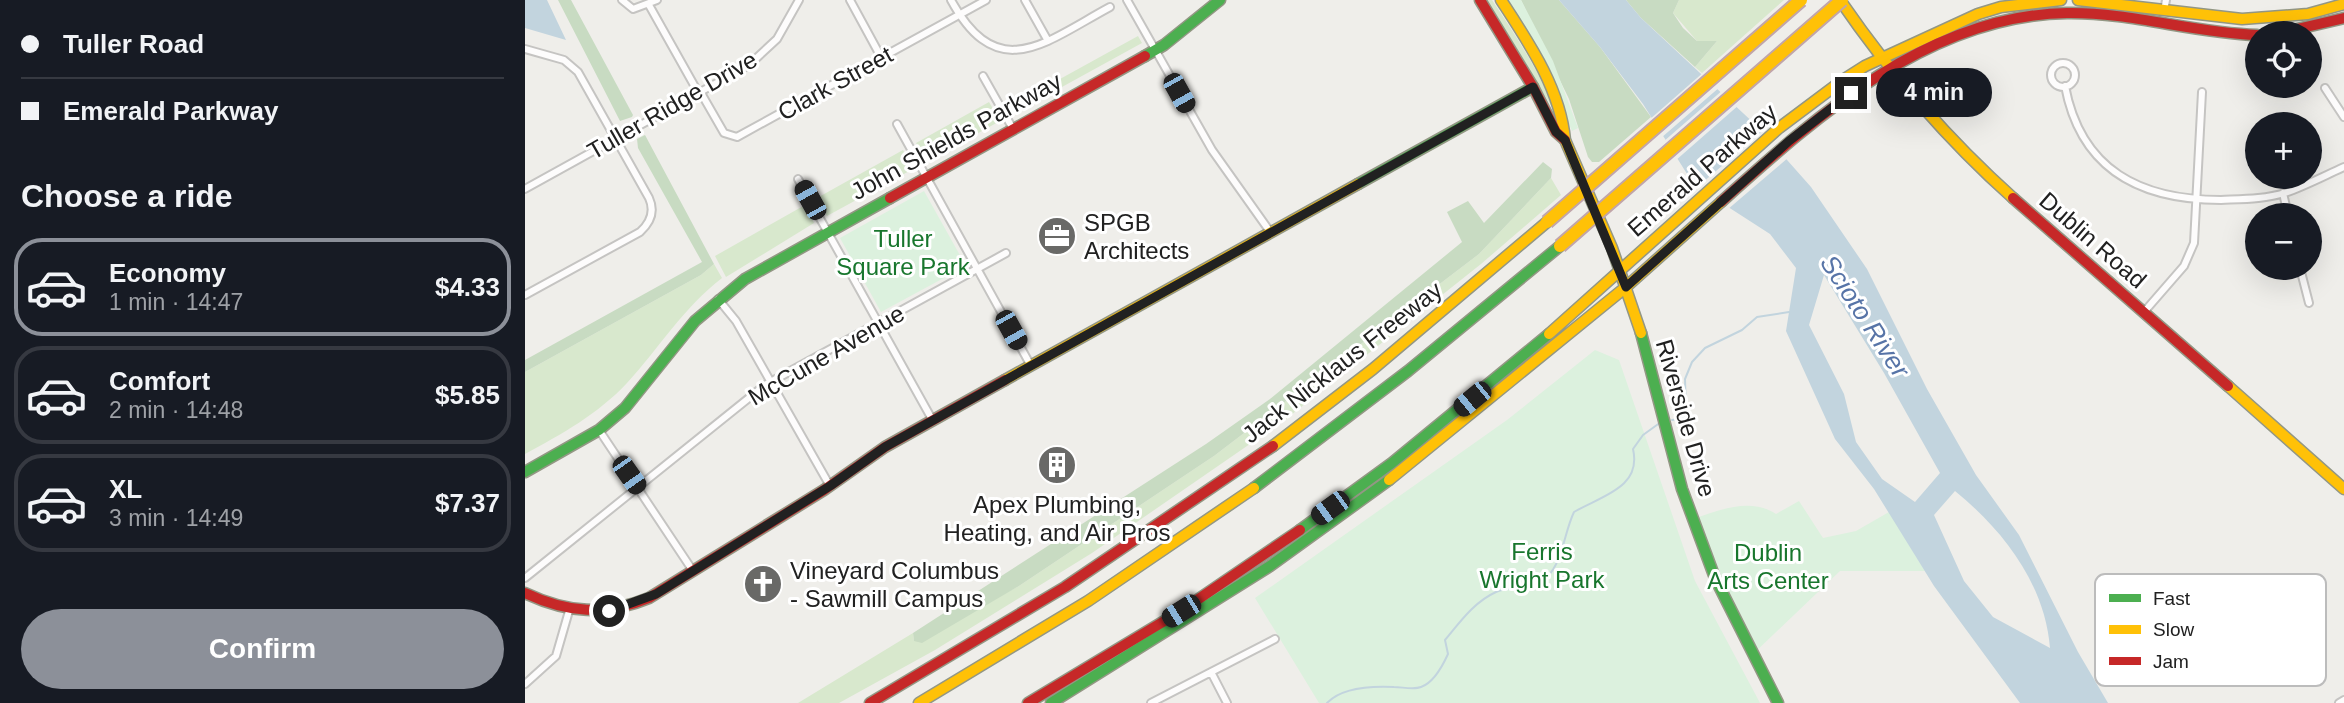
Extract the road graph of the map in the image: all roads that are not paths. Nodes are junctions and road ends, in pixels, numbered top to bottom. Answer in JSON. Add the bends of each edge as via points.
{"nodes":[{"id":1,"x":622,"y":0,"type":"edge"},
{"id":2,"x":657,"y":0,"type":"edge"},
{"id":3,"x":799,"y":0,"type":"edge"},
{"id":4,"x":850,"y":0,"type":"edge"},
{"id":5,"x":950,"y":0,"type":"edge"},
{"id":6,"x":986,"y":0,"type":"edge"},
{"id":7,"x":1025,"y":0,"type":"edge"},
{"id":8,"x":1127,"y":0,"type":"edge"},
{"id":9,"x":1220,"y":0,"type":"edge"},
{"id":10,"x":1480,"y":0,"type":"edge"},
{"id":11,"x":1501,"y":0,"type":"edge"},
{"id":12,"x":1801,"y":0,"type":"edge"},
{"id":13,"x":1841,"y":0,"type":"edge"},
{"id":14,"x":2061,"y":0,"type":"edge"},
{"id":15,"x":2078,"y":0,"type":"edge"},
{"id":16,"x":2344,"y":4,"type":"edge"},
{"id":17,"x":649,"y":5,"type":"junction"},
{"id":18,"x":2165,"y":6,"type":"edge"},
{"id":19,"x":1110,"y":7,"type":"dead end"},
{"id":20,"x":959,"y":15,"type":"junction"},
{"id":21,"x":2344,"y":18,"type":"edge"},
{"id":22,"x":2322,"y":23,"type":"edge"},
{"id":23,"x":2245,"y":35,"type":"edge"},
{"id":24,"x":1048,"y":41,"type":"junction"},
{"id":25,"x":525,"y":48,"type":"edge"},
{"id":26,"x":1155,"y":50,"type":"junction"},
{"id":27,"x":881,"y":58,"type":"junction"},
{"id":28,"x":1879,"y":59,"type":"junction"},
{"id":29,"x":1889,"y":71,"type":"junction"},
{"id":30,"x":983,"y":76,"type":"dead end"},
{"id":31,"x":2065,"y":86,"type":"dead end"},
{"id":32,"x":1533,"y":87,"type":"junction"},
{"id":33,"x":2325,"y":88,"type":"dead end"},
{"id":34,"x":2202,"y":92,"type":"dead end"},
{"id":35,"x":700,"y":93,"type":"junction"},
{"id":36,"x":2344,"y":117,"type":"edge"},
{"id":37,"x":897,"y":124,"type":"dead end"},
{"id":38,"x":1013,"y":129,"type":"junction"},
{"id":39,"x":616,"y":139,"type":"junction"},
{"id":40,"x":1565,"y":140,"type":"junction"},
{"id":41,"x":2344,"y":167,"type":"edge"},
{"id":42,"x":926,"y":176,"type":"junction"},
{"id":43,"x":798,"y":178,"type":"dead end"},
{"id":44,"x":525,"y":189,"type":"edge"},
{"id":45,"x":2283,"y":193,"type":"junction"},
{"id":46,"x":2197,"y":200,"type":"junction"},
{"id":47,"x":2285,"y":203,"type":"edge"},
{"id":48,"x":827,"y":231,"type":"junction"},
{"id":49,"x":1271,"y":233,"type":"junction"},
{"id":50,"x":1006,"y":253,"type":"dead end"},
{"id":51,"x":978,"y":268,"type":"junction"},
{"id":52,"x":1620,"y":271,"type":"junction"},
{"id":53,"x":2304,"y":280,"type":"edge"},
{"id":54,"x":1626,"y":287,"type":"junction"},
{"id":55,"x":525,"y":295,"type":"edge"},
{"id":56,"x":718,"y":299,"type":"junction"},
{"id":57,"x":2309,"y":303,"type":"dead end"},
{"id":58,"x":2144,"y":312,"type":"junction"},
{"id":59,"x":878,"y":324,"type":"junction"},
{"id":60,"x":1031,"y":366,"type":"junction"},
{"id":61,"x":770,"y":382,"type":"junction"},
{"id":62,"x":933,"y":421,"type":"junction"},
{"id":63,"x":599,"y":430,"type":"junction"},
{"id":64,"x":525,"y":472,"type":"edge"},
{"id":65,"x":830,"y":486,"type":"junction"},
{"id":66,"x":639,"y":488,"type":"junction"},
{"id":67,"x":2344,"y":489,"type":"edge"},
{"id":68,"x":693,"y":571,"type":"junction"},
{"id":69,"x":525,"y":578,"type":"edge"},
{"id":70,"x":525,"y":593,"type":"edge"},
{"id":71,"x":569,"y":611,"type":"junction"},
{"id":72,"x":1275,"y":639,"type":"dead end"},
{"id":73,"x":1211,"y":672,"type":"junction"},
{"id":74,"x":525,"y":684,"type":"edge"},
{"id":75,"x":2344,"y":700,"type":"edge"},
{"id":76,"x":870,"y":703,"type":"edge"},
{"id":77,"x":919,"y":703,"type":"edge"},
{"id":78,"x":1028,"y":703,"type":"edge"},
{"id":79,"x":1051,"y":703,"type":"edge"},
{"id":80,"x":1151,"y":703,"type":"edge"},
{"id":81,"x":1227,"y":703,"type":"edge"},
{"id":82,"x":1778,"y":703,"type":"edge"},
{"id":83,"x":2339,"y":703,"type":"edge"}],
"edges":[{"from":1,"to":17,"type":"street","via":[[633,9]]},
{"from":2,"to":17,"type":"street"},
{"from":3,"to":35,"type":"street","name":"Tuller Ridge Drive","via":[[766,51]]},
{"from":4,"to":27,"type":"street"},
{"from":5,"to":20,"type":"street"},
{"from":6,"to":20,"type":"street","name":"Clark Street"},
{"from":7,"to":24,"type":"street"},
{"from":8,"to":26,"type":"street"},
{"from":9,"to":26,"type":"main road","name":"John Shields Parkway"},
{"from":10,"to":32,"type":"main road","name":"Riverside Drive"},
{"from":11,"to":40,"type":"main road","name":"Riverside Drive","via":[[1549,86],[1565,125]]},
{"from":12,"to":76,"type":"main road","name":"Jack Nicklaus Freeway","bridge":true,"via":[[1373,369],[1087,575]]},
{"from":13,"to":28,"type":"main road","name":"Dublin Road"},
{"from":13,"to":77,"type":"main road","name":"Jack Nicklaus Freeway","bridge":true,"via":[[1560,246],[1387,389],[1101,595]]},
{"from":14,"to":28,"type":"main road","name":"Emerald Parkway","via":[[1978,14]]},
{"from":15,"to":18,"type":"main road"},
{"from":16,"to":18,"type":"main road","via":[[2274,21],[2222,20]]},
{"from":17,"to":35,"type":"street","name":"Clark Street"},
{"from":19,"to":24,"type":"street"},
{"from":20,"to":24,"type":"street","via":[[975,36],[999,48],[1025,50]]},
{"from":20,"to":27,"type":"street","name":"Clark Street"},
{"from":21,"to":22,"type":"main road"},
{"from":23,"to":29,"type":"main road","name":"Emerald Parkway","via":[[2095,14],[2044,15],[1968,31]]},
{"from":25,"to":39,"type":"street","via":[[573,66]]},
{"from":26,"to":38,"type":"main road","name":"John Shields Parkway"},
{"from":26,"to":49,"type":"street","via":[[1212,150]]},
{"from":27,"to":35,"type":"street","name":"Clark Street","via":[[737,137],[724,133]]},
{"from":28,"to":29,"type":"main road","name":"Dublin Road"},
{"from":28,"to":52,"type":"main road","name":"Emerald Parkway","via":[[1779,128]]},
{"from":29,"to":54,"type":"main road","name":"Emerald Parkway","via":[[1851,93],[1789,141]]},
{"from":29,"to":58,"type":"main road","name":"Dublin Road","via":[[2003,190]]},
{"from":30,"to":38,"type":"street"},
{"from":31,"to":46,"type":"street","via":[[2078,130],[2120,176],[2151,192]]},
{"from":32,"to":40,"type":"main road","name":"Riverside Drive","via":[[1556,132]]},
{"from":32,"to":49,"type":"main road"},
{"from":33,"to":36,"type":"street"},
{"from":34,"to":46,"type":"street"},
{"from":35,"to":39,"type":"street","name":"Tuller Ridge Drive"},
{"from":37,"to":42,"type":"street"},
{"from":38,"to":42,"type":"main road","name":"John Shields Parkway"},
{"from":39,"to":44,"type":"street","name":"Tuller Ridge Drive"},
{"from":39,"to":55,"type":"street","via":[[650,202],[649,222],[640,232]]},
{"from":40,"to":52,"type":"main road","name":"Riverside Drive"},
{"from":41,"to":45,"type":"street"},
{"from":42,"to":48,"type":"main road","name":"John Shields Parkway"},
{"from":42,"to":51,"type":"street"},
{"from":43,"to":48,"type":"street"},
{"from":45,"to":46,"type":"street","via":[[2245,200]]},
{"from":45,"to":47,"type":"street"},
{"from":46,"to":58,"type":"street","via":[[2196,234],[2189,259]]},
{"from":48,"to":56,"type":"main road","name":"John Shields Parkway"},
{"from":48,"to":59,"type":"street"},
{"from":49,"to":60,"type":"main road"},
{"from":50,"to":51,"type":"street","name":"McCune Avenue"},
{"from":51,"to":59,"type":"street","name":"McCune Avenue"},
{"from":51,"to":60,"type":"street"},
{"from":52,"to":54,"type":"main road","name":"Riverside Drive"},
{"from":52,"to":78,"type":"main road","name":"Emerald Parkway","via":[[1511,368],[1269,553]]},
{"from":53,"to":57,"type":"street"},
{"from":54,"to":79,"type":"main road","name":"Emerald Parkway","via":[[1399,472],[1298,546],[1187,621]]},
{"from":54,"to":82,"type":"main road","name":"Riverside Drive","via":[[1682,489],[1715,578]]},
{"from":56,"to":61,"type":"street","via":[[736,321]]},
{"from":56,"to":63,"type":"main road","name":"John Shields Parkway","via":[[685,332],[640,392]]},
{"from":58,"to":67,"type":"main road","name":"Dublin Road"},
{"from":59,"to":61,"type":"street","name":"McCune Avenue"},
{"from":59,"to":62,"type":"street"},
{"from":60,"to":62,"type":"main road"},
{"from":61,"to":65,"type":"street"},
{"from":61,"to":66,"type":"street","name":"McCune Avenue"},
{"from":62,"to":65,"type":"main road","via":[[873,454]]},
{"from":63,"to":64,"type":"main road","name":"John Shields Parkway"},
{"from":63,"to":66,"type":"street"},
{"from":65,"to":68,"type":"main road"},
{"from":66,"to":68,"type":"street"},
{"from":66,"to":69,"type":"street","name":"McCune Avenue"},
{"from":68,"to":71,"type":"main road","via":[[630,606],[601,612]]},
{"from":70,"to":71,"type":"main road"},
{"from":71,"to":74,"type":"street","via":[[555,656]]},
{"from":72,"to":73,"type":"street"},
{"from":73,"to":80,"type":"street"},
{"from":73,"to":81,"type":"street"},
{"from":75,"to":83,"type":"street"}]}
